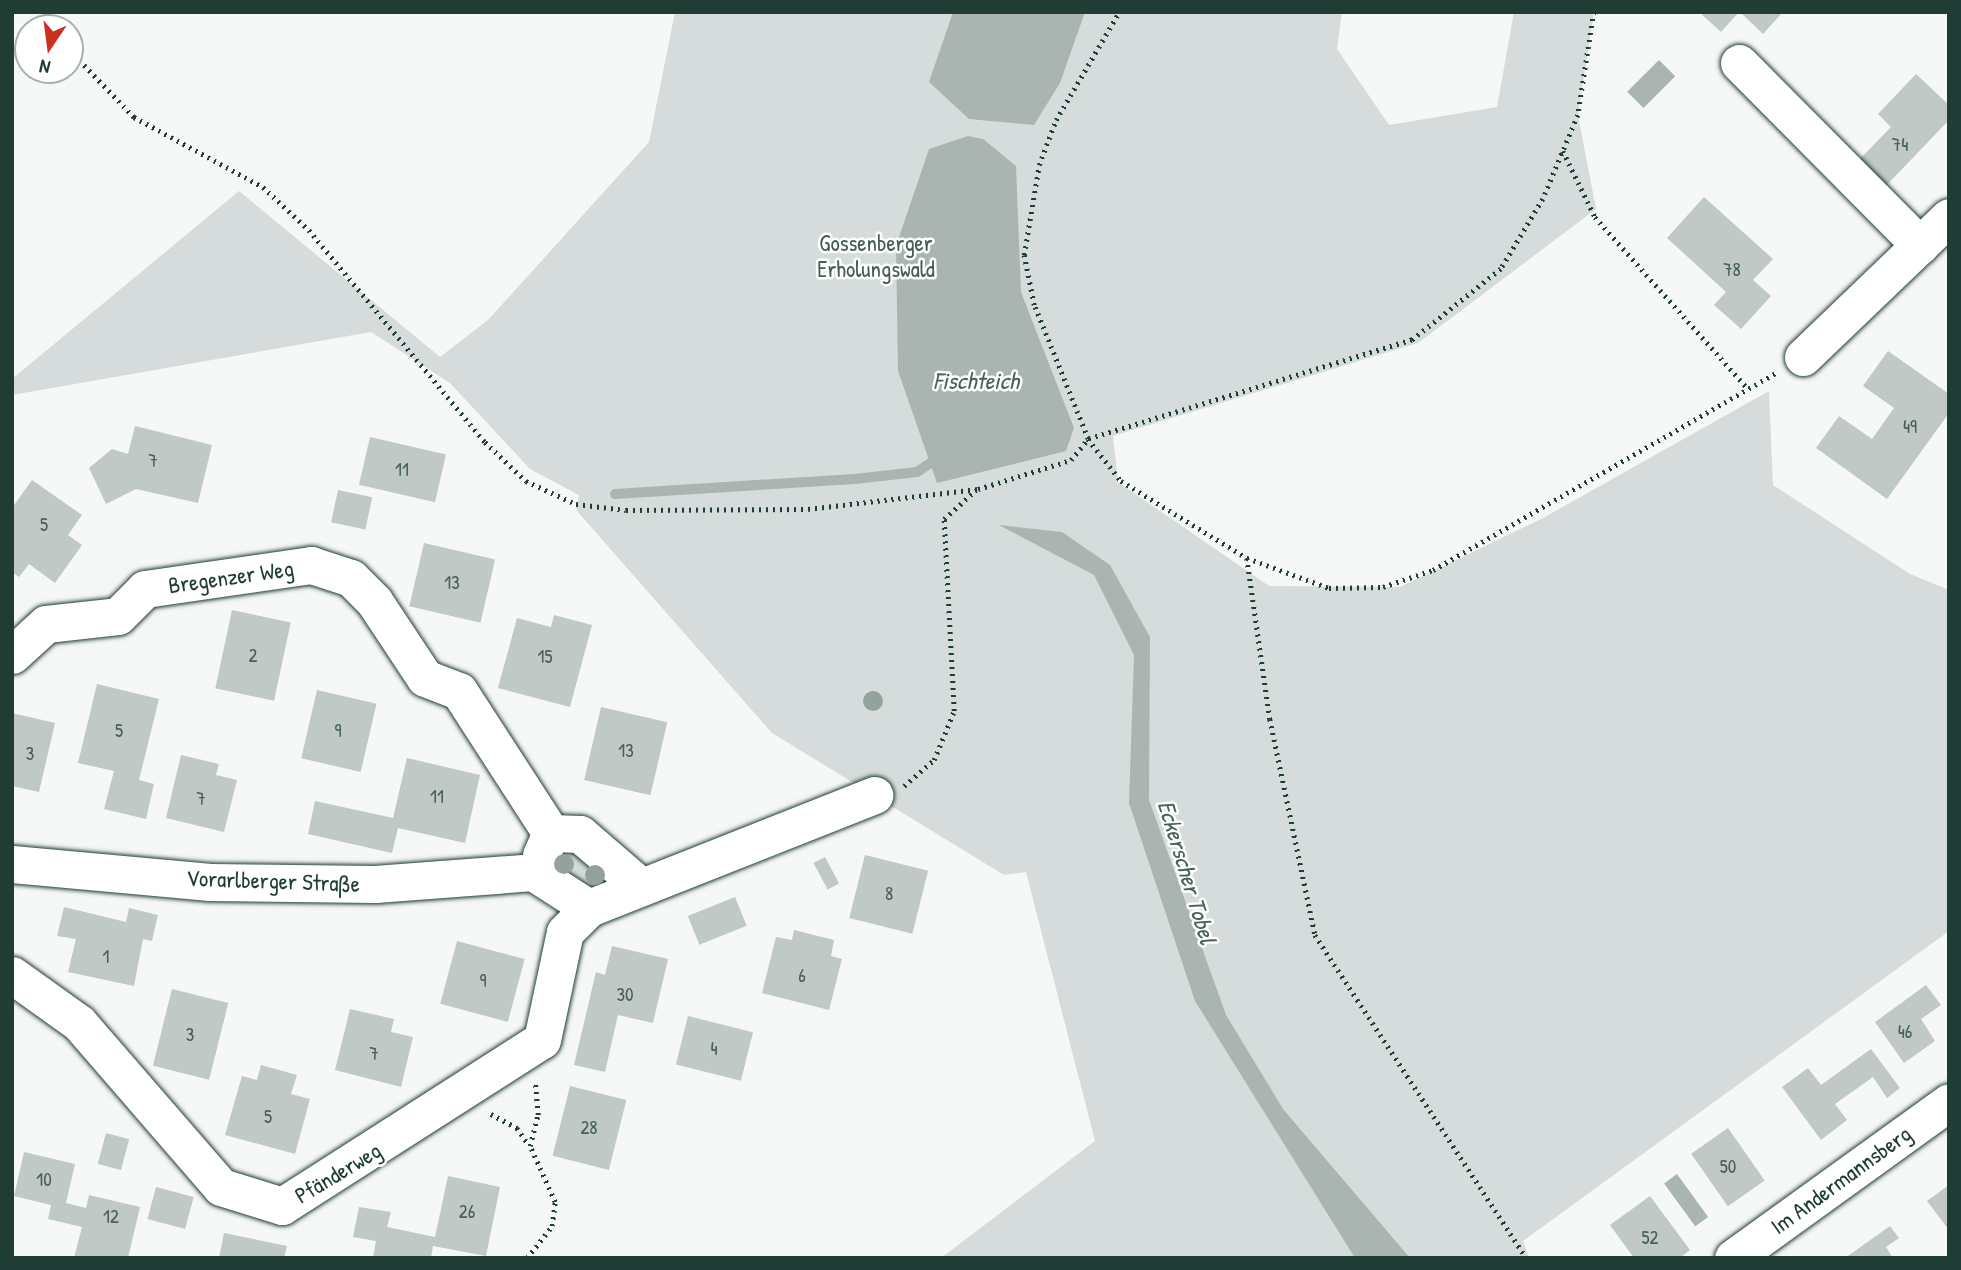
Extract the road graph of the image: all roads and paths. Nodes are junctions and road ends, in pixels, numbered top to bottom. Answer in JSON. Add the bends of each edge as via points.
{"nodes":[{"id":1,"x":1119,"y":12,"type":"edge"},
{"id":2,"x":1594,"y":12,"type":"edge"},
{"id":3,"x":1739,"y":63,"type":"dead end"},
{"id":4,"x":84,"y":65,"type":"edge"},
{"id":5,"x":1563,"y":151,"type":"junction"},
{"id":6,"x":1949,"y":217,"type":"edge"},
{"id":7,"x":1920,"y":245,"type":"junction"},
{"id":8,"x":1803,"y":357,"type":"joint"},
{"id":9,"x":1748,"y":389,"type":"junction"},
{"id":10,"x":1087,"y":439,"type":"junction"},
{"id":11,"x":978,"y":489,"type":"junction"},
{"id":12,"x":1247,"y":558,"type":"junction"},
{"id":13,"x":12,"y":656,"type":"edge"},
{"id":14,"x":874,"y":795,"type":"joint"},
{"id":15,"x":551,"y":832,"type":"junction"},
{"id":16,"x":12,"y":864,"type":"edge"},
{"id":17,"x":533,"y":872,"type":"junction"},
{"id":18,"x":638,"y":884,"type":"junction"},
{"id":19,"x":589,"y":908,"type":"junction"},
{"id":20,"x":12,"y":975,"type":"edge"},
{"id":21,"x":532,"y":1049,"type":"junction"},
{"id":22,"x":461,"y":1097,"type":"junction"},
{"id":23,"x":1949,"y":1102,"type":"edge"},
{"id":24,"x":530,"y":1146,"type":"junction"},
{"id":25,"x":527,"y":1258,"type":"edge"},
{"id":26,"x":1526,"y":1258,"type":"edge"},
{"id":27,"x":1733,"y":1258,"type":"edge"}],
"edges":[{"from":1,"to":10,"type":"path","via":[[1056,120],[1039,165],[1024,255],[1034,305]]},
{"from":2,"to":5,"type":"path","via":[[1578,115]]},
{"from":3,"to":7,"type":"street"},
{"from":4,"to":11,"type":"path","via":[[134,117],[263,187],[300,222],[485,442],[526,481],[576,504],[626,510],[808,509]]},
{"from":5,"to":9,"type":"path","via":[[1595,217]]},
{"from":5,"to":10,"type":"path","via":[[1501,269],[1412,340]]},
{"from":6,"to":7,"type":"street"},
{"from":7,"to":8,"type":"street"},
{"from":8,"to":9,"type":"path"},
{"from":9,"to":12,"type":"path","via":[[1433,570],[1383,587],[1329,588]]},
{"from":10,"to":11,"type":"path","via":[[1071,460]]},
{"from":10,"to":12,"type":"path","via":[[1121,481]]},
{"from":11,"to":14,"type":"path","via":[[944,519],[954,711],[933,760],[908,784]]},
{"from":12,"to":26,"type":"path","via":[[1270,719],[1315,935]]},
{"from":13,"to":15,"type":"street","name":"Bregenzer Weg","via":[[47,624],[118,616],[145,589],[311,565],[351,578],[374,601],[425,678],[459,691]]},
{"from":14,"to":18,"type":"street"},
{"from":15,"to":17,"type":"street"},
{"from":15,"to":18,"type":"street","via":[[580,834]]},
{"from":16,"to":17,"type":"street","name":"Vorarlberger Straße","via":[[210,882],[347,884]]},
{"from":17,"to":19,"type":"street"},
{"from":18,"to":19,"type":"street"},
{"from":19,"to":21,"type":"street","via":[[565,932],[542,1040]]},
{"from":20,"to":22,"type":"street","name":"Pfänderweg","via":[[79,1023],[221,1187],[243,1199],[282,1206]]},
{"from":21,"to":22,"type":"street","name":"Pfänderweg"},
{"from":21,"to":24,"type":"path","via":[[538,1115]]},
{"from":22,"to":24,"type":"path","via":[[517,1128]]},
{"from":23,"to":27,"type":"street","name":"Im Andermannsberg"},
{"from":24,"to":25,"type":"path","via":[[555,1202],[552,1226]]}]}
